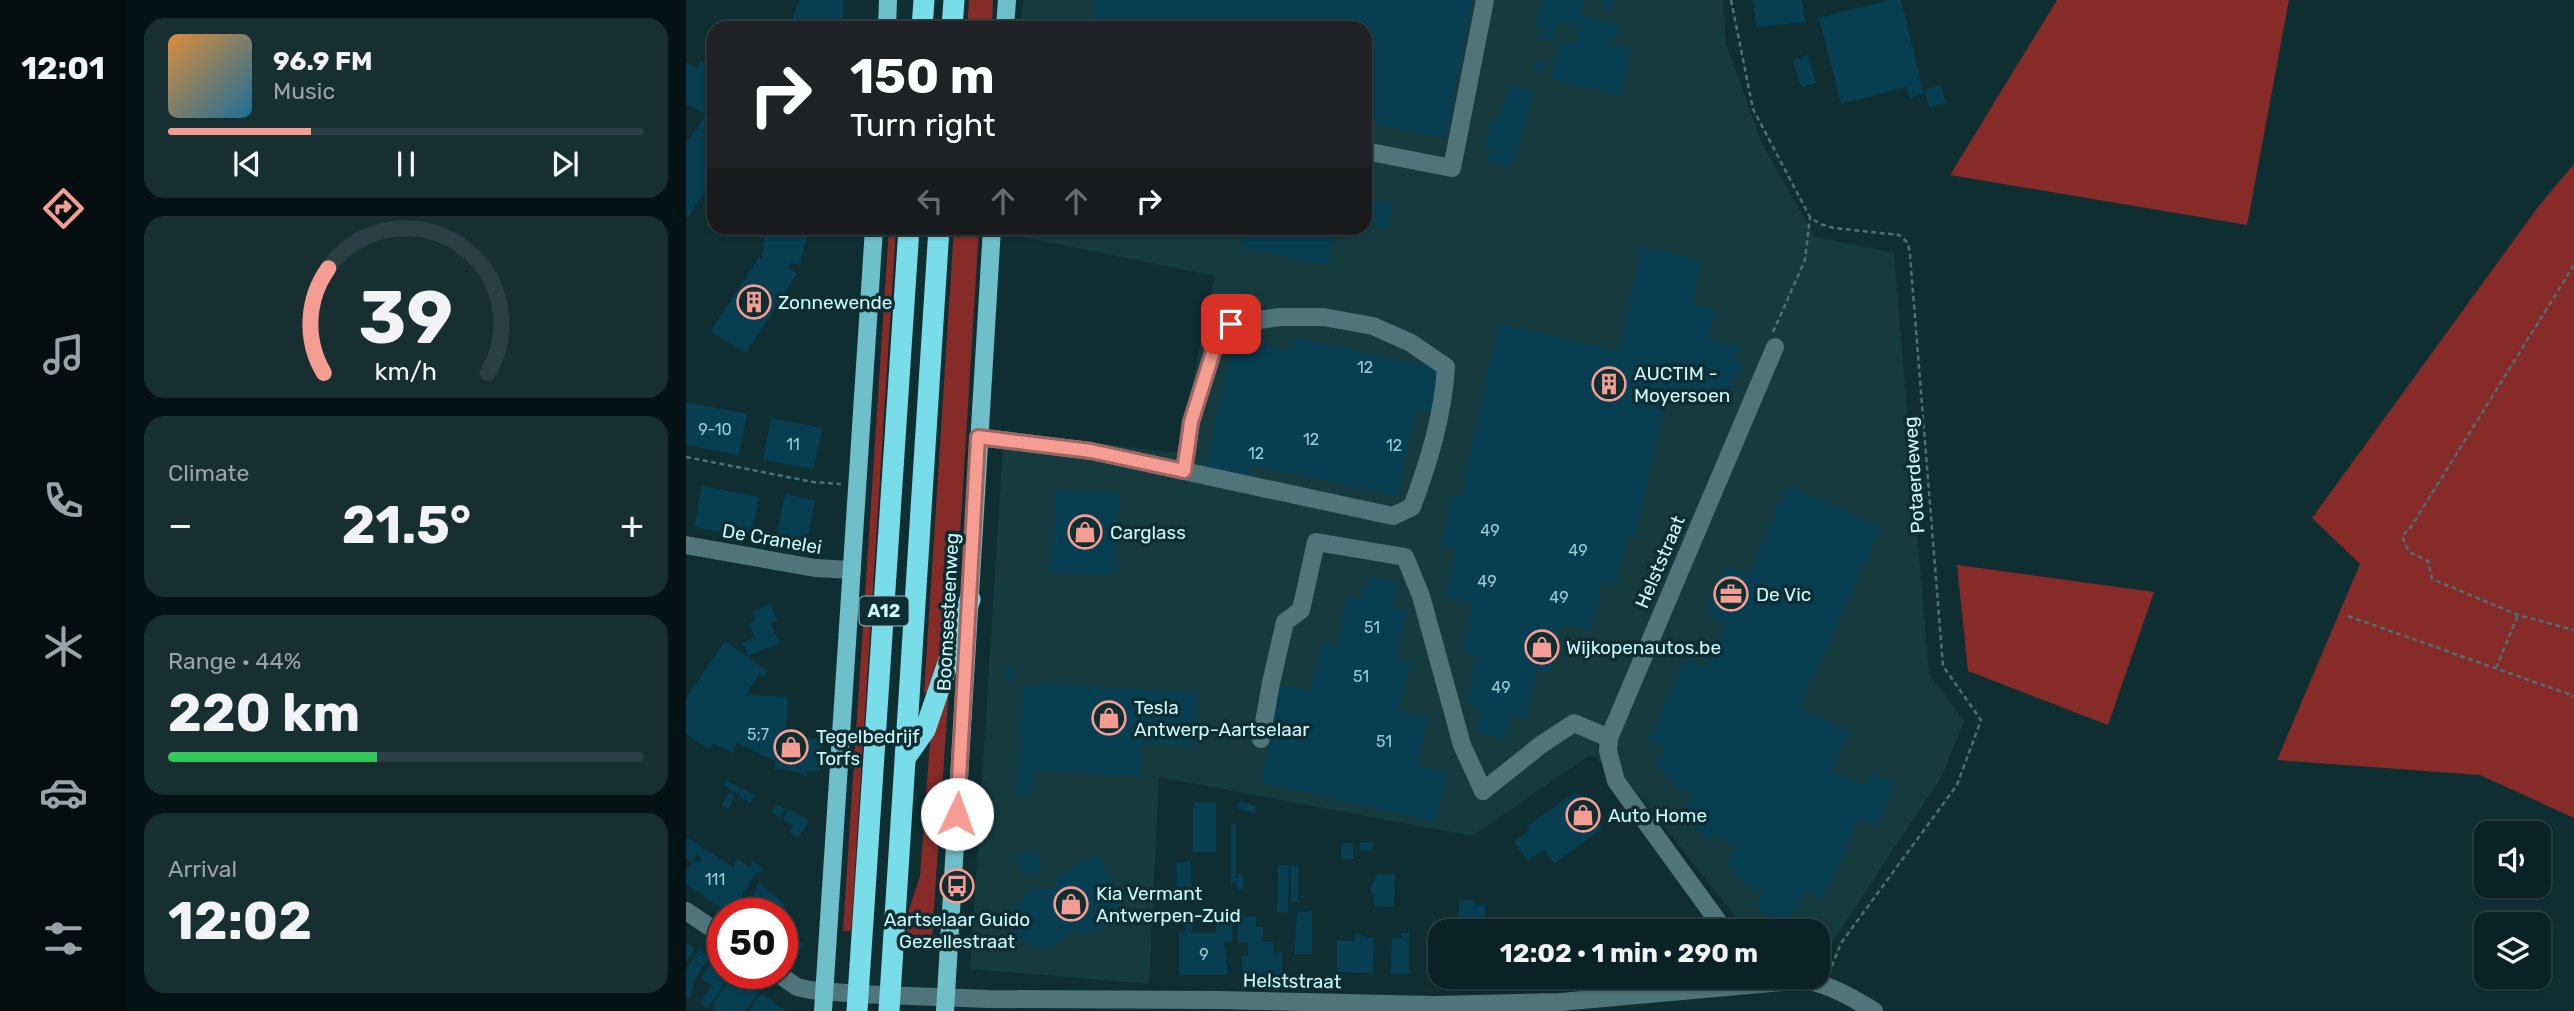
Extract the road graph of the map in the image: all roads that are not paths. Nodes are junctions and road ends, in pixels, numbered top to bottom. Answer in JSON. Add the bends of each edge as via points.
{"nodes":[{"id":1,"x":888,"y":0,"type":"edge"},
{"id":2,"x":924,"y":0,"type":"edge"},
{"id":3,"x":954,"y":0,"type":"edge"},
{"id":4,"x":1007,"y":0,"type":"edge"},
{"id":5,"x":1485,"y":0,"type":"edge"},
{"id":6,"x":887,"y":21,"type":"edge"},
{"id":7,"x":922,"y":21,"type":"edge"},
{"id":8,"x":952,"y":21,"type":"edge"},
{"id":9,"x":1006,"y":21,"type":"edge"},
{"id":10,"x":1372,"y":152,"type":"edge"},
{"id":11,"x":874,"y":235,"type":"edge"},
{"id":12,"x":909,"y":235,"type":"edge"},
{"id":13,"x":939,"y":235,"type":"edge"},
{"id":14,"x":992,"y":235,"type":"edge"},
{"id":15,"x":1775,"y":347,"type":"road end"},
{"id":16,"x":978,"y":437,"type":"junction"},
{"id":17,"x":1184,"y":471,"type":"junction"},
{"id":18,"x":686,"y":545,"type":"edge"},
{"id":19,"x":852,"y":570,"type":"junction"},
{"id":20,"x":970,"y":599,"type":"junction"},
{"id":21,"x":1609,"y":738,"type":"junction"},
{"id":22,"x":1261,"y":739,"type":"dead end"},
{"id":23,"x":905,"y":759,"type":"junction"},
{"id":24,"x":686,"y":911,"type":"edge"},
{"id":25,"x":1716,"y":919,"type":"edge"},
{"id":26,"x":707,"y":925,"type":"edge"},
{"id":27,"x":1830,"y":986,"type":"edge"},
{"id":28,"x":798,"y":987,"type":"edge"},
{"id":29,"x":1715,"y":989,"type":"edge"},
{"id":30,"x":824,"y":992,"type":"junction"},
{"id":31,"x":1656,"y":1002,"type":"edge"},
{"id":32,"x":857,"y":1003,"type":"edge"},
{"id":33,"x":889,"y":1003,"type":"edge"},
{"id":34,"x":945,"y":1004,"type":"edge"},
{"id":35,"x":823,"y":1011,"type":"edge"},
{"id":36,"x":1874,"y":1011,"type":"edge"}],
"edges":[{"from":1,"to":6,"type":"main road"},
{"from":2,"to":7,"type":"highway"},
{"from":3,"to":8,"type":"highway"},
{"from":4,"to":9,"type":"main road"},
{"from":5,"to":10,"type":"street","via":[[1452,168]]},
{"from":11,"to":19,"type":"main road"},
{"from":12,"to":32,"type":"highway","number":"A12"},
{"from":13,"to":23,"type":"highway","number":"A12"},
{"from":14,"to":16,"type":"main road","name":"Boomsesteenweg"},
{"from":15,"to":21,"type":"street","name":"Helststraat"},
{"from":16,"to":17,"type":"street","via":[[1091,451]]},
{"from":16,"to":20,"type":"main road","name":"Boomsesteenweg"},
{"from":17,"to":17,"type":"street","via":[[1393,516],[1412,507],[1428,463],[1444,400],[1446,367],[1411,343],[1373,326],[1323,317],[1231,324],[1218,336],[1191,422]]},
{"from":18,"to":19,"type":"street","name":"De Cranelei","via":[[815,568]]},
{"from":19,"to":30,"type":"main road"},
{"from":20,"to":23,"type":"highway","via":[[925,730]]},
{"from":20,"to":34,"type":"main road","name":"Boomsesteenweg"},
{"from":21,"to":22,"type":"street","via":[[1574,723],[1483,791],[1462,745],[1421,596],[1405,557],[1316,541],[1301,610],[1285,622]]},
{"from":21,"to":25,"type":"street","via":[[1616,781]]},
{"from":23,"to":33,"type":"highway","number":"A12"},
{"from":24,"to":26,"type":"street"},
{"from":27,"to":36,"type":"street","name":"Helststraat"},
{"from":28,"to":30,"type":"street","name":"Helststraat"},
{"from":29,"to":31,"type":"street","name":"Helststraat"},
{"from":30,"to":32,"type":"street","name":"Helststraat"},
{"from":30,"to":35,"type":"main road"},
{"from":31,"to":34,"type":"street","name":"Helststraat"},
{"from":32,"to":33,"type":"street","name":"Helststraat"},
{"from":33,"to":34,"type":"street","name":"Helststraat"}]}
